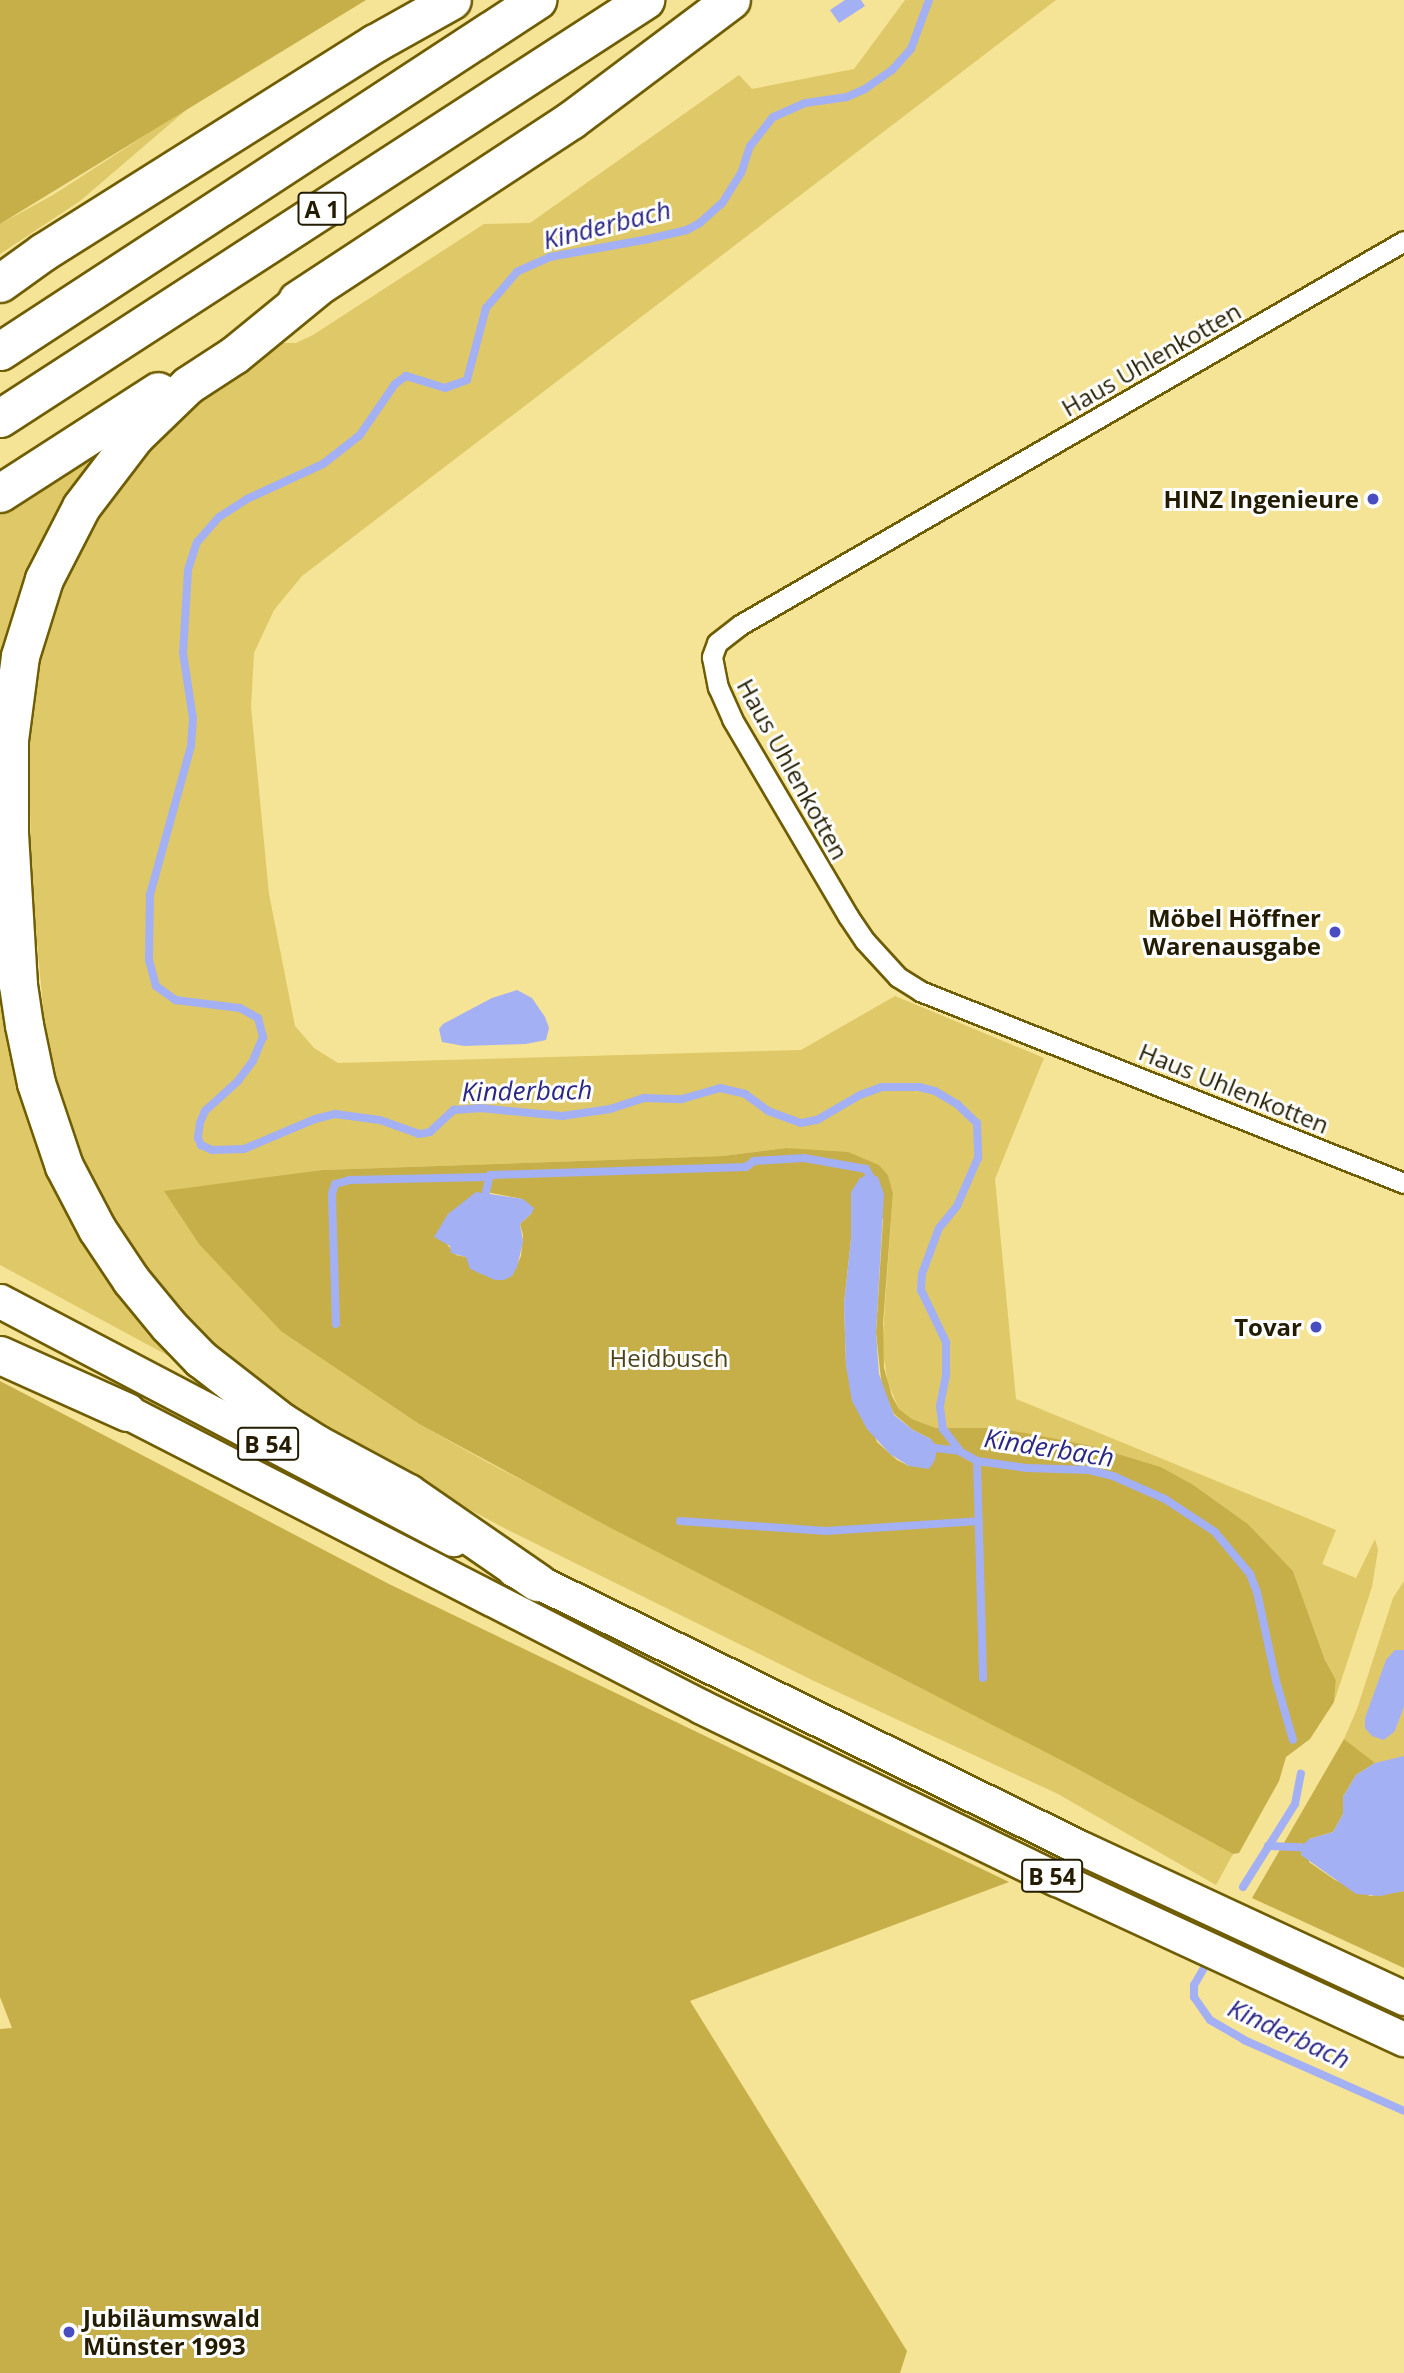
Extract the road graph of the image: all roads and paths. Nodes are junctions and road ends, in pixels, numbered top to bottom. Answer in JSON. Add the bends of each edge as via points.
{"nodes":[{"id":1,"x":452,"y":0,"type":"edge"},
{"id":2,"x":537,"y":0,"type":"edge"},
{"id":3,"x":645,"y":0,"type":"edge"},
{"id":4,"x":731,"y":0,"type":"edge"},
{"id":5,"x":1404,"y":241,"type":"edge"},
{"id":6,"x":43,"y":252,"type":"junction"},
{"id":7,"x":0,"y":274,"type":"edge"},
{"id":8,"x":0,"y":282,"type":"edge"},
{"id":9,"x":316,"y":288,"type":"junction"},
{"id":10,"x":0,"y":351,"type":"edge"},
{"id":11,"x":0,"y":418,"type":"edge"},
{"id":12,"x":0,"y":494,"type":"edge"},
{"id":13,"x":1404,"y":1183,"type":"edge"},
{"id":14,"x":0,"y":1301,"type":"edge"},
{"id":15,"x":0,"y":1344,"type":"edge"},
{"id":16,"x":0,"y":1355,"type":"edge"},
{"id":17,"x":127,"y":1412,"type":"junction"},
{"id":18,"x":537,"y":1582,"type":"junction"},
{"id":19,"x":1404,"y":1998,"type":"edge"},
{"id":20,"x":1404,"y":2039,"type":"edge"}],
"edges":[{"from":1,"to":6,"type":"highway","via":[[375,43]]},
{"from":2,"to":10,"type":"highway","number":"A 1"},
{"from":3,"to":11,"type":"highway","number":"A 1"},
{"from":4,"to":9,"type":"highway","via":[[571,120]]},
{"from":5,"to":13,"type":"street","name":"Haus Uhlenkotten","via":[[740,625],[717,643],[712,657],[732,719],[766,777],[865,942],[904,981]]},
{"from":6,"to":7,"type":"highway"},
{"from":6,"to":8,"type":"highway"},
{"from":9,"to":12,"type":"highway"},
{"from":9,"to":18,"type":"highway","via":[[234,355],[188,385],[135,436],[81,507],[44,579],[20,656],[9,740],[9,833],[24,1025],[36,1083],[64,1166],[97,1229],[168,1325],[201,1359],[282,1422],[408,1493]]},
{"from":14,"to":18,"type":"highway","number":"B 54"},
{"from":15,"to":17,"type":"highway","number":"B 54"},
{"from":16,"to":17,"type":"highway"},
{"from":17,"to":20,"type":"highway","number":"B 54","via":[[702,1707],[1057,1879]]},
{"from":18,"to":19,"type":"highway","number":"B 54","via":[[1083,1849]]}]}
